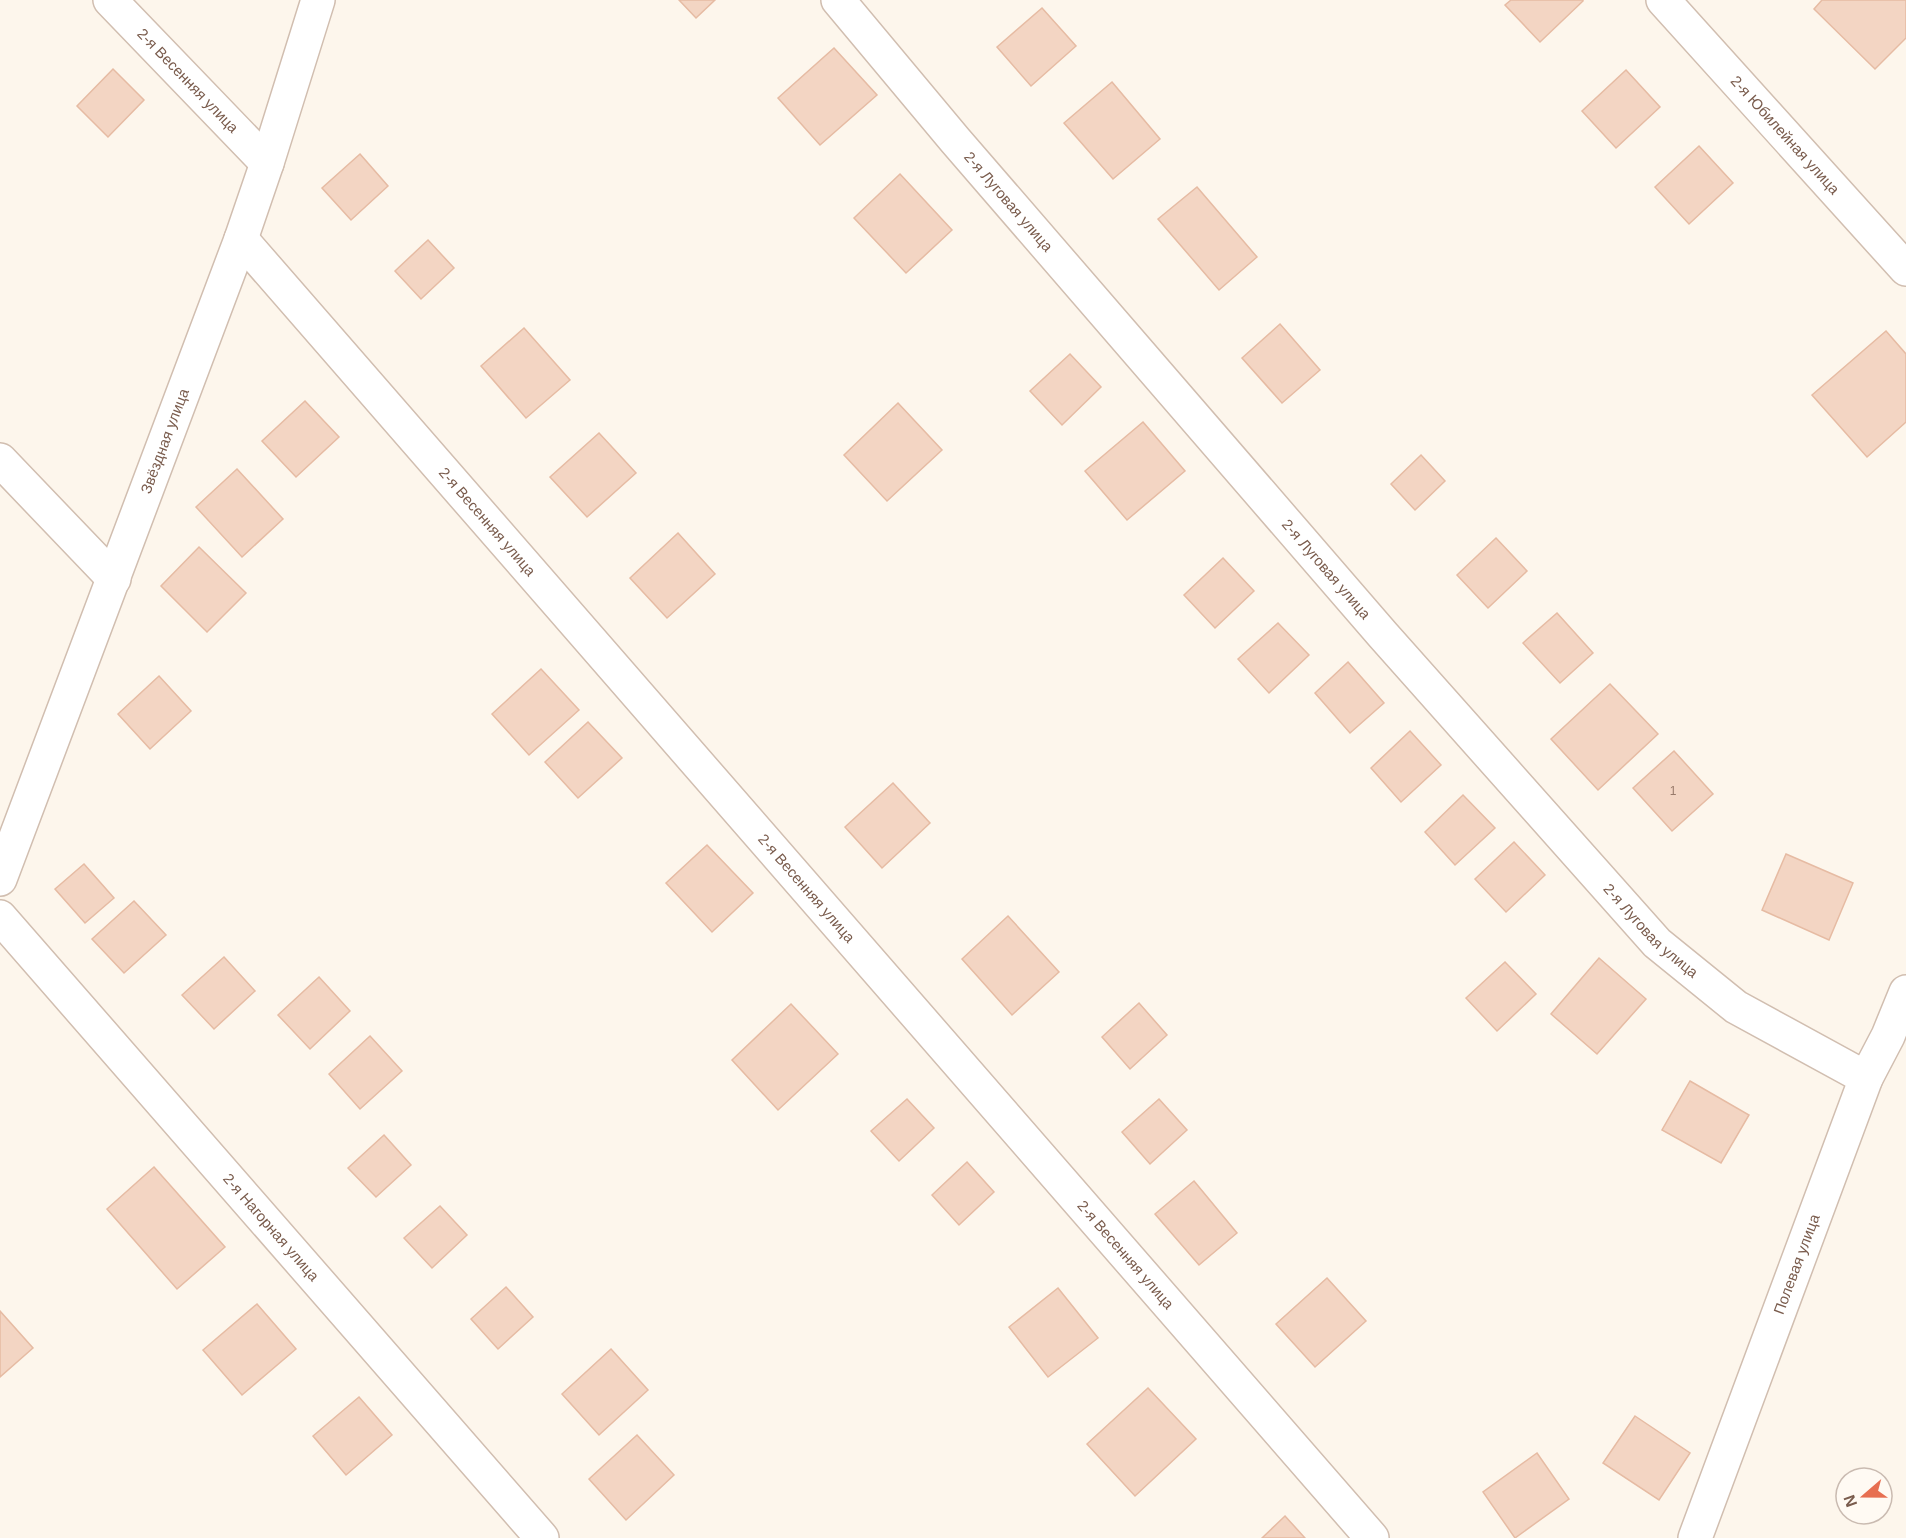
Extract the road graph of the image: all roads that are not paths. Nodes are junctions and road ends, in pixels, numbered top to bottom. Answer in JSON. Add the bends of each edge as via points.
{"nodes":[{"id":1,"x":110,"y":0,"type":"edge"},
{"id":2,"x":318,"y":0,"type":"edge"},
{"id":3,"x":838,"y":0,"type":"edge"},
{"id":4,"x":1663,"y":0,"type":"edge"},
{"id":5,"x":267,"y":163,"type":"junction"},
{"id":6,"x":241,"y":239,"type":"junction"},
{"id":7,"x":1906,"y":269,"type":"edge"},
{"id":8,"x":0,"y":460,"type":"edge"},
{"id":9,"x":114,"y":579,"type":"junction"},
{"id":10,"x":0,"y":879,"type":"edge"},
{"id":11,"x":0,"y":917,"type":"edge"},
{"id":12,"x":1906,"y":992,"type":"edge"},
{"id":13,"x":1897,"y":1043,"type":"edge"},
{"id":14,"x":1866,"y":1078,"type":"junction"},
{"id":15,"x":542,"y":1538,"type":"edge"},
{"id":16,"x":1372,"y":1538,"type":"edge"},
{"id":17,"x":1695,"y":1538,"type":"edge"}],
"edges":[{"from":1,"to":5,"type":"street","name":"2-я Весенняя улица"},
{"from":2,"to":5,"type":"street","name":"Звёздная улица"},
{"from":3,"to":14,"type":"street","name":"2-я Луговая улица","via":[[1383,635],[1657,943],[1736,1008]]},
{"from":4,"to":7,"type":"street","name":"2-я Юбилейная улица"},
{"from":5,"to":6,"type":"street","name":"Звёздная улица"},
{"from":6,"to":9,"type":"street","name":"Звёздная улица"},
{"from":6,"to":16,"type":"street","name":"2-я Весенняя улица"},
{"from":8,"to":9,"type":"street"},
{"from":9,"to":10,"type":"street","name":"Звёздная улица"},
{"from":11,"to":15,"type":"street","name":"2-я Нагорная улица"},
{"from":12,"to":13,"type":"street","name":"Полевая улица"},
{"from":13,"to":14,"type":"street","name":"Полевая улица"},
{"from":14,"to":17,"type":"street","name":"Полевая улица"}]}
